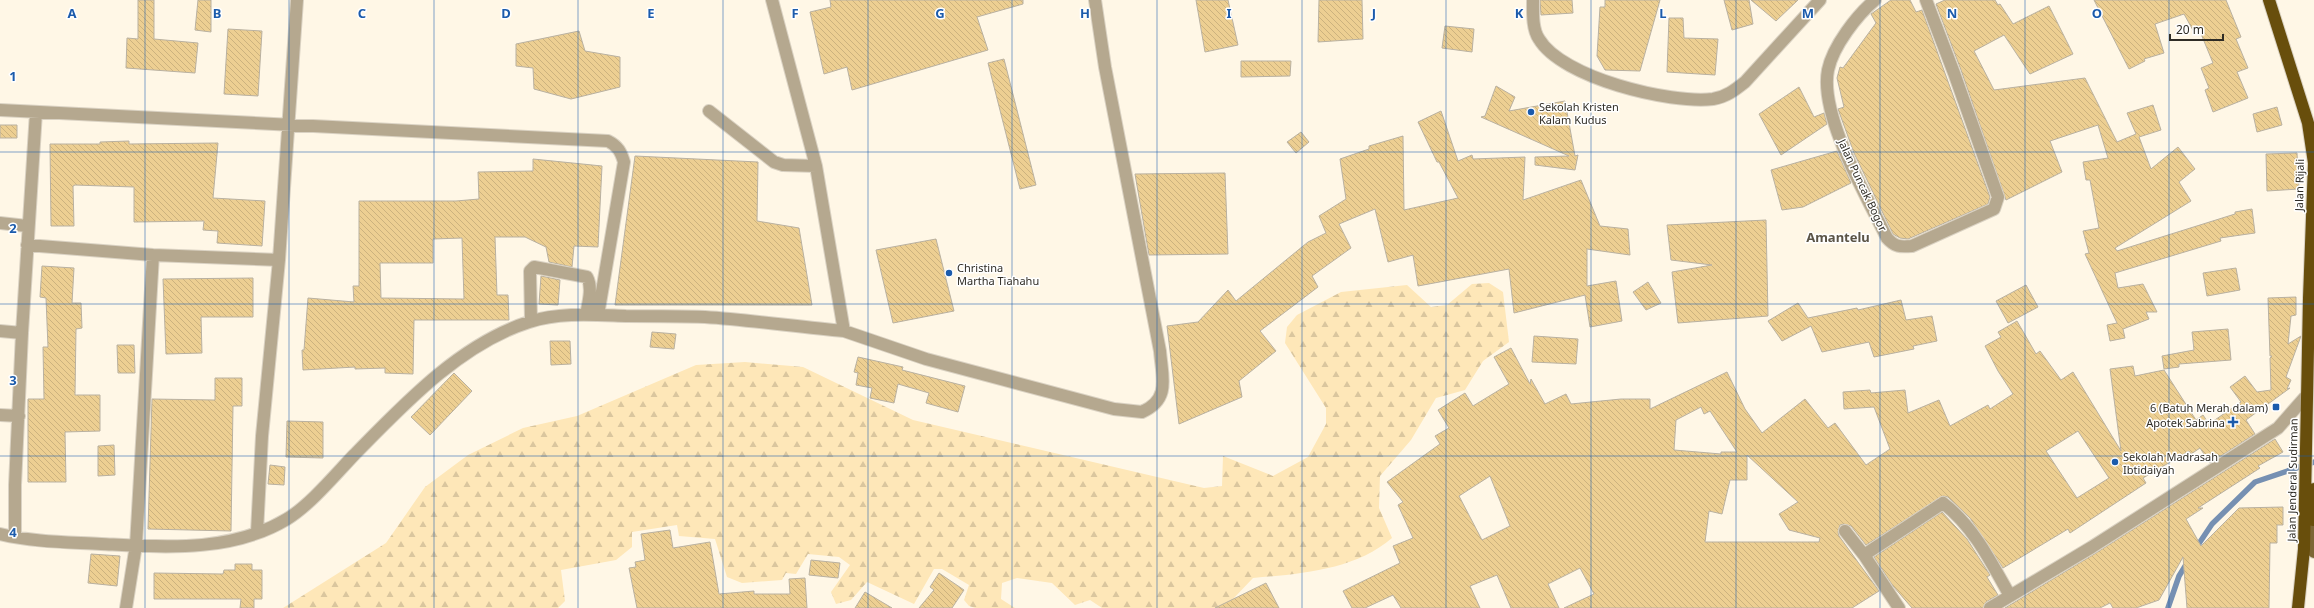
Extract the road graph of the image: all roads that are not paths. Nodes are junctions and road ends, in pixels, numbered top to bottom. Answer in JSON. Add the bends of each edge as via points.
{"nodes":[{"id":1,"x":297,"y":0,"type":"edge"},
{"id":2,"x":772,"y":0,"type":"edge"},
{"id":3,"x":1095,"y":0,"type":"edge"},
{"id":4,"x":1533,"y":0,"type":"edge"},
{"id":5,"x":1820,"y":0,"type":"edge"},
{"id":6,"x":1875,"y":0,"type":"edge"},
{"id":7,"x":1926,"y":0,"type":"edge"},
{"id":8,"x":2269,"y":0,"type":"edge"},
{"id":9,"x":2278,"y":0,"type":"edge"},
{"id":10,"x":0,"y":110,"type":"edge"},
{"id":11,"x":709,"y":111,"type":"dead end"},
{"id":12,"x":36,"y":112,"type":"junction"},
{"id":13,"x":2314,"y":117,"type":"edge"},
{"id":14,"x":287,"y":124,"type":"junction"},
{"id":15,"x":816,"y":166,"type":"junction"},
{"id":16,"x":0,"y":223,"type":"edge"},
{"id":17,"x":27,"y":226,"type":"junction"},
{"id":18,"x":27,"y":245,"type":"junction"},
{"id":19,"x":153,"y":255,"type":"junction"},
{"id":20,"x":279,"y":260,"type":"junction"},
{"id":21,"x":598,"y":315,"type":"junction"},
{"id":22,"x":586,"y":316,"type":"junction"},
{"id":23,"x":531,"y":321,"type":"junction"},
{"id":24,"x":0,"y":331,"type":"edge"},
{"id":25,"x":844,"y":331,"type":"junction"},
{"id":26,"x":22,"y":334,"type":"junction"},
{"id":27,"x":2308,"y":352,"type":"joint"},
{"id":28,"x":2307,"y":395,"type":"junction"},
{"id":29,"x":0,"y":416,"type":"edge"},
{"id":30,"x":19,"y":416,"type":"junction"},
{"id":31,"x":2314,"y":489,"type":"edge"},
{"id":32,"x":2308,"y":526,"type":"junction"},
{"id":33,"x":257,"y":532,"type":"junction"},
{"id":34,"x":1845,"y":532,"type":"dead end"},
{"id":35,"x":0,"y":534,"type":"edge"},
{"id":36,"x":15,"y":537,"type":"junction"},
{"id":37,"x":136,"y":545,"type":"junction"},
{"id":38,"x":2312,"y":551,"type":"edge"},
{"id":39,"x":1864,"y":555,"type":"junction"},
{"id":40,"x":2010,"y":596,"type":"junction"},
{"id":41,"x":126,"y":608,"type":"edge"},
{"id":42,"x":1899,"y":608,"type":"edge"},
{"id":43,"x":1990,"y":608,"type":"edge"},
{"id":44,"x":2298,"y":608,"type":"edge"},
{"id":45,"x":2305,"y":608,"type":"edge"}],
"edges":[{"from":1,"to":14,"type":"street"},
{"from":2,"to":15,"type":"street"},
{"from":3,"to":25,"type":"street","via":[[1105,67],[1160,352],[1163,392],[1158,402],[1142,412],[1132,413],[1114,409],[926,359]]},
{"from":4,"to":5,"type":"street","via":[[1538,38],[1554,55],[1581,73],[1626,88],[1708,99],[1732,93],[1745,82]]},
{"from":6,"to":7,"type":"street","name":"Jalan Puncak Bogor","via":[[1841,40],[1828,70],[1830,103],[1848,156],[1886,238],[1900,247],[1912,246],[1994,209],[1998,198]]},
{"from":8,"to":27,"type":"highway","name":"Jalan Rijali","via":[[2308,123],[2314,163]]},
{"from":9,"to":13,"type":"highway","via":[[2291,50]]},
{"from":10,"to":12,"type":"street"},
{"from":11,"to":15,"type":"street","via":[[774,162],[783,165]]},
{"from":12,"to":14,"type":"street"},
{"from":12,"to":17,"type":"street"},
{"from":14,"to":20,"type":"street"},
{"from":14,"to":21,"type":"street","via":[[608,141],[616,145],[624,162],[623,174]]},
{"from":15,"to":25,"type":"street"},
{"from":16,"to":17,"type":"street"},
{"from":17,"to":18,"type":"street"},
{"from":18,"to":19,"type":"street"},
{"from":18,"to":26,"type":"street"},
{"from":19,"to":20,"type":"street"},
{"from":19,"to":37,"type":"street"},
{"from":20,"to":33,"type":"street","via":[[262,436]]},
{"from":21,"to":22,"type":"street"},
{"from":21,"to":25,"type":"street","via":[[705,317]]},
{"from":22,"to":23,"type":"street","via":[[555,316]]},
{"from":22,"to":23,"type":"street","via":[[590,286],[587,276],[534,267],[530,271]]},
{"from":23,"to":33,"type":"street","via":[[464,353],[385,423],[325,487],[288,519]]},
{"from":24,"to":26,"type":"street"},
{"from":26,"to":30,"type":"street"},
{"from":27,"to":28,"type":"highway","name":"Jalan Jenderal Sudirman"},
{"from":28,"to":32,"type":"highway","name":"Jalan Jenderal Sudirman","via":[[2305,435]]},
{"from":28,"to":40,"type":"street","via":[[2278,428]]},
{"from":29,"to":30,"type":"street"},
{"from":30,"to":36,"type":"street"},
{"from":31,"to":32,"type":"highway","name":"Jalan Jenderal Sudirman"},
{"from":32,"to":38,"type":"highway","name":"Jalan Jenderal Sudirman"},
{"from":32,"to":44,"type":"highway","name":"Jalan Jenderal Sudirman"},
{"from":33,"to":37,"type":"street","via":[[216,544]]},
{"from":34,"to":39,"type":"street"},
{"from":35,"to":36,"type":"street"},
{"from":36,"to":37,"type":"street","via":[[47,542]]},
{"from":37,"to":41,"type":"street"},
{"from":38,"to":45,"type":"highway","name":"Jalan Jenderal Sudirman"},
{"from":39,"to":40,"type":"street","via":[[1943,503],[1963,520],[1987,555]]},
{"from":39,"to":42,"type":"street"},
{"from":40,"to":43,"type":"street"}]}
